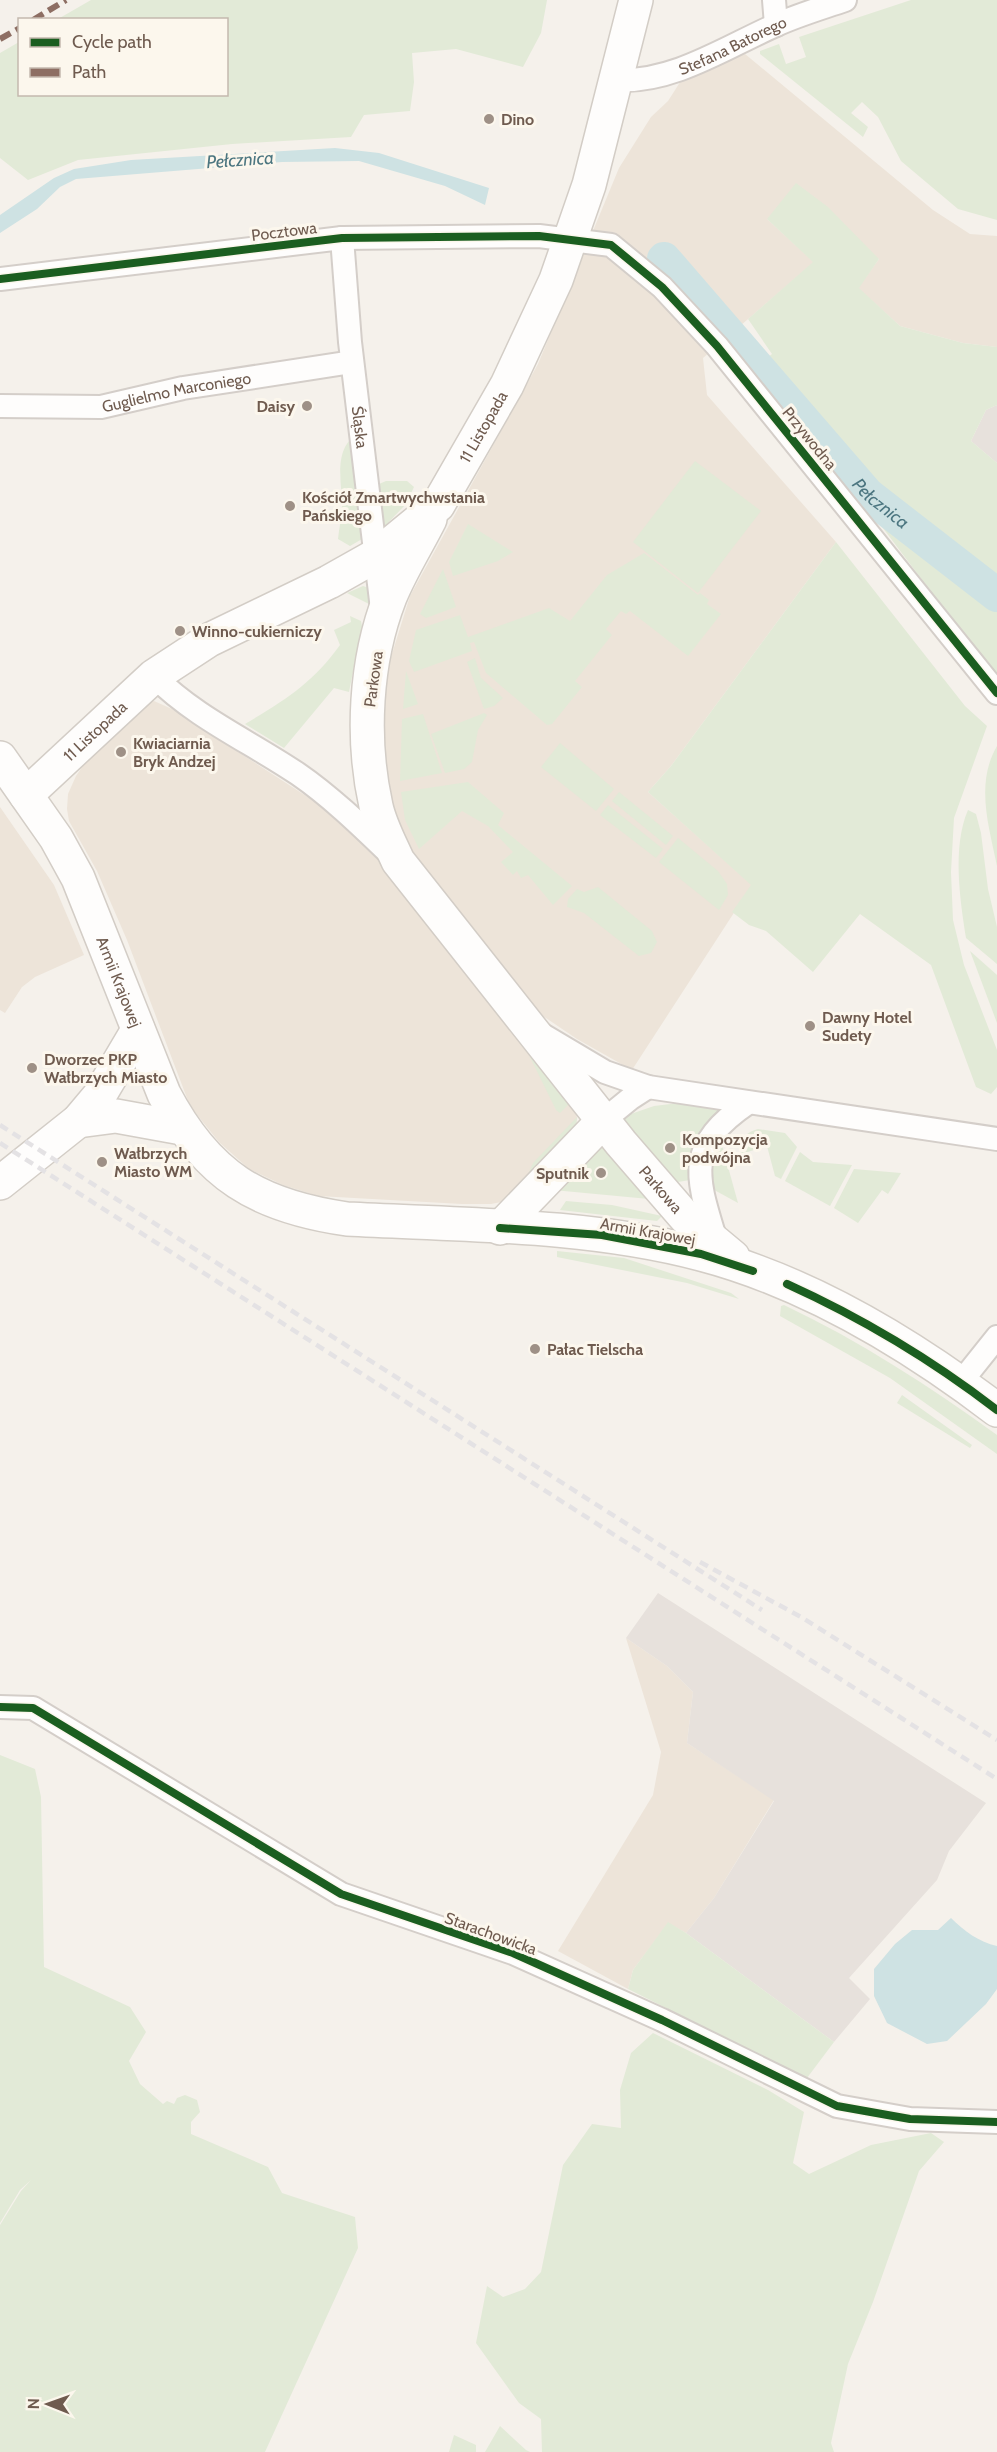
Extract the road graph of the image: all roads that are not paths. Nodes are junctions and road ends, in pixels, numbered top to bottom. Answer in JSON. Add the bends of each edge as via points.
{"nodes":[{"id":1,"x":636,"y":0,"type":"edge"},
{"id":2,"x":774,"y":0,"type":"edge"},
{"id":3,"x":845,"y":0,"type":"edge"},
{"id":4,"x":776,"y":25,"type":"junction"},
{"id":5,"x":617,"y":80,"type":"junction"},
{"id":6,"x":342,"y":238,"type":"junction"},
{"id":7,"x":573,"y":238,"type":"junction"},
{"id":8,"x":0,"y":279,"type":"edge"},
{"id":9,"x":352,"y":362,"type":"junction"},
{"id":10,"x":0,"y":406,"type":"edge"},
{"id":11,"x":438,"y":505,"type":"junction"},
{"id":12,"x":377,"y":555,"type":"junction"},
{"id":13,"x":383,"y":618,"type":"junction"},
{"id":14,"x":154,"y":676,"type":"junction"},
{"id":15,"x":997,"y":693,"type":"edge"},
{"id":16,"x":0,"y":758,"type":"edge"},
{"id":17,"x":26,"y":795,"type":"junction"},
{"id":18,"x":398,"y":861,"type":"junction"},
{"id":19,"x":532,"y":1028,"type":"junction"},
{"id":20,"x":138,"y":1030,"type":"junction"},
{"id":21,"x":648,"y":1088,"type":"junction"},
{"id":22,"x":748,"y":1103,"type":"junction"},
{"id":23,"x":604,"y":1120,"type":"junction"},
{"id":24,"x":78,"y":1121,"type":"junction"},
{"id":25,"x":182,"y":1128,"type":"junction"},
{"id":26,"x":997,"y":1139,"type":"edge"},
{"id":27,"x":0,"y":1183,"type":"edge"},
{"id":28,"x":500,"y":1228,"type":"junction"},
{"id":29,"x":717,"y":1246,"type":"junction"},
{"id":30,"x":753,"y":1271,"type":"junction"},
{"id":31,"x":997,"y":1337,"type":"edge"},
{"id":32,"x":961,"y":1382,"type":"junction"},
{"id":33,"x":997,"y":1410,"type":"edge"},
{"id":34,"x":0,"y":1707,"type":"edge"},
{"id":35,"x":997,"y":2122,"type":"edge"}],
"edges":[{"from":1,"to":5,"type":"main road","name":"11 Listopada"},
{"from":2,"to":4,"type":"street"},
{"from":3,"to":4,"type":"street","name":"Stefana Batorego"},
{"from":4,"to":5,"type":"street","name":"Stefana Batorego","via":[[655,78]]},
{"from":5,"to":7,"type":"main road","name":"11 Listopada"},
{"from":6,"to":7,"type":"street","name":"Pocztowa"},
{"from":6,"to":8,"type":"street","name":"Pocztowa"},
{"from":6,"to":9,"type":"street","name":"Śląska"},
{"from":7,"to":11,"type":"main road","name":"11 Listopada","via":[[523,354]]},
{"from":7,"to":15,"type":"street","name":"Przywodna","via":[[611,245],[662,287],[717,346]]},
{"from":9,"to":10,"type":"street","name":"Guglielmo Marconiego","via":[[183,388],[100,407]]},
{"from":9,"to":12,"type":"street","name":"Śląska"},
{"from":11,"to":12,"type":"main road","name":"11 Listopada"},
{"from":11,"to":13,"type":"main road","name":"Parkowa","via":[[400,575]]},
{"from":12,"to":13,"type":"street","name":"Śląska"},
{"from":12,"to":14,"type":"main road","name":"11 Listopada","via":[[209,640]]},
{"from":13,"to":18,"type":"main road","name":"Parkowa","via":[[372,672],[368,731],[376,806]]},
{"from":14,"to":17,"type":"main road","name":"11 Listopada"},
{"from":14,"to":18,"type":"street","name":"Parkowa","via":[[187,707],[298,774]]},
{"from":16,"to":17,"type":"main road","name":"Armii Krajowej"},
{"from":17,"to":20,"type":"main road","name":"Armii Krajowej","via":[[57,838],[78,878]]},
{"from":18,"to":19,"type":"main road","name":"Parkowa"},
{"from":19,"to":21,"type":"street","via":[[605,1072]]},
{"from":19,"to":23,"type":"main road","name":"Parkowa"},
{"from":20,"to":24,"type":"main road","via":[[99,1096]]},
{"from":20,"to":25,"type":"main road","name":"Armii Krajowej"},
{"from":21,"to":22,"type":"street"},
{"from":21,"to":23,"type":"street"},
{"from":22,"to":26,"type":"street"},
{"from":22,"to":29,"type":"street","via":[[723,1120],[703,1148],[700,1192]]},
{"from":23,"to":28,"type":"main road"},
{"from":23,"to":29,"type":"main road","name":"Parkowa","via":[[684,1217]]},
{"from":24,"to":25,"type":"main road","via":[[116,1116]]},
{"from":24,"to":27,"type":"main road"},
{"from":25,"to":28,"type":"main road","name":"Armii Krajowej","via":[[201,1152],[237,1182],[259,1197],[284,1206],[347,1219]]},
{"from":28,"to":30,"type":"main road","name":"Armii Krajowej","via":[[612,1237],[701,1254]]},
{"from":29,"to":30,"type":"main road","name":"Parkowa"},
{"from":30,"to":32,"type":"main road","name":"Armii Krajowej","via":[[834,1306]]},
{"from":31,"to":32,"type":"street"},
{"from":32,"to":33,"type":"main road","name":"Armii Krajowej"},
{"from":34,"to":35,"type":"street","name":"Starachowicka","via":[[33,1708],[342,1894],[513,1953],[662,2020],[837,2106],[909,2119]]}]}
